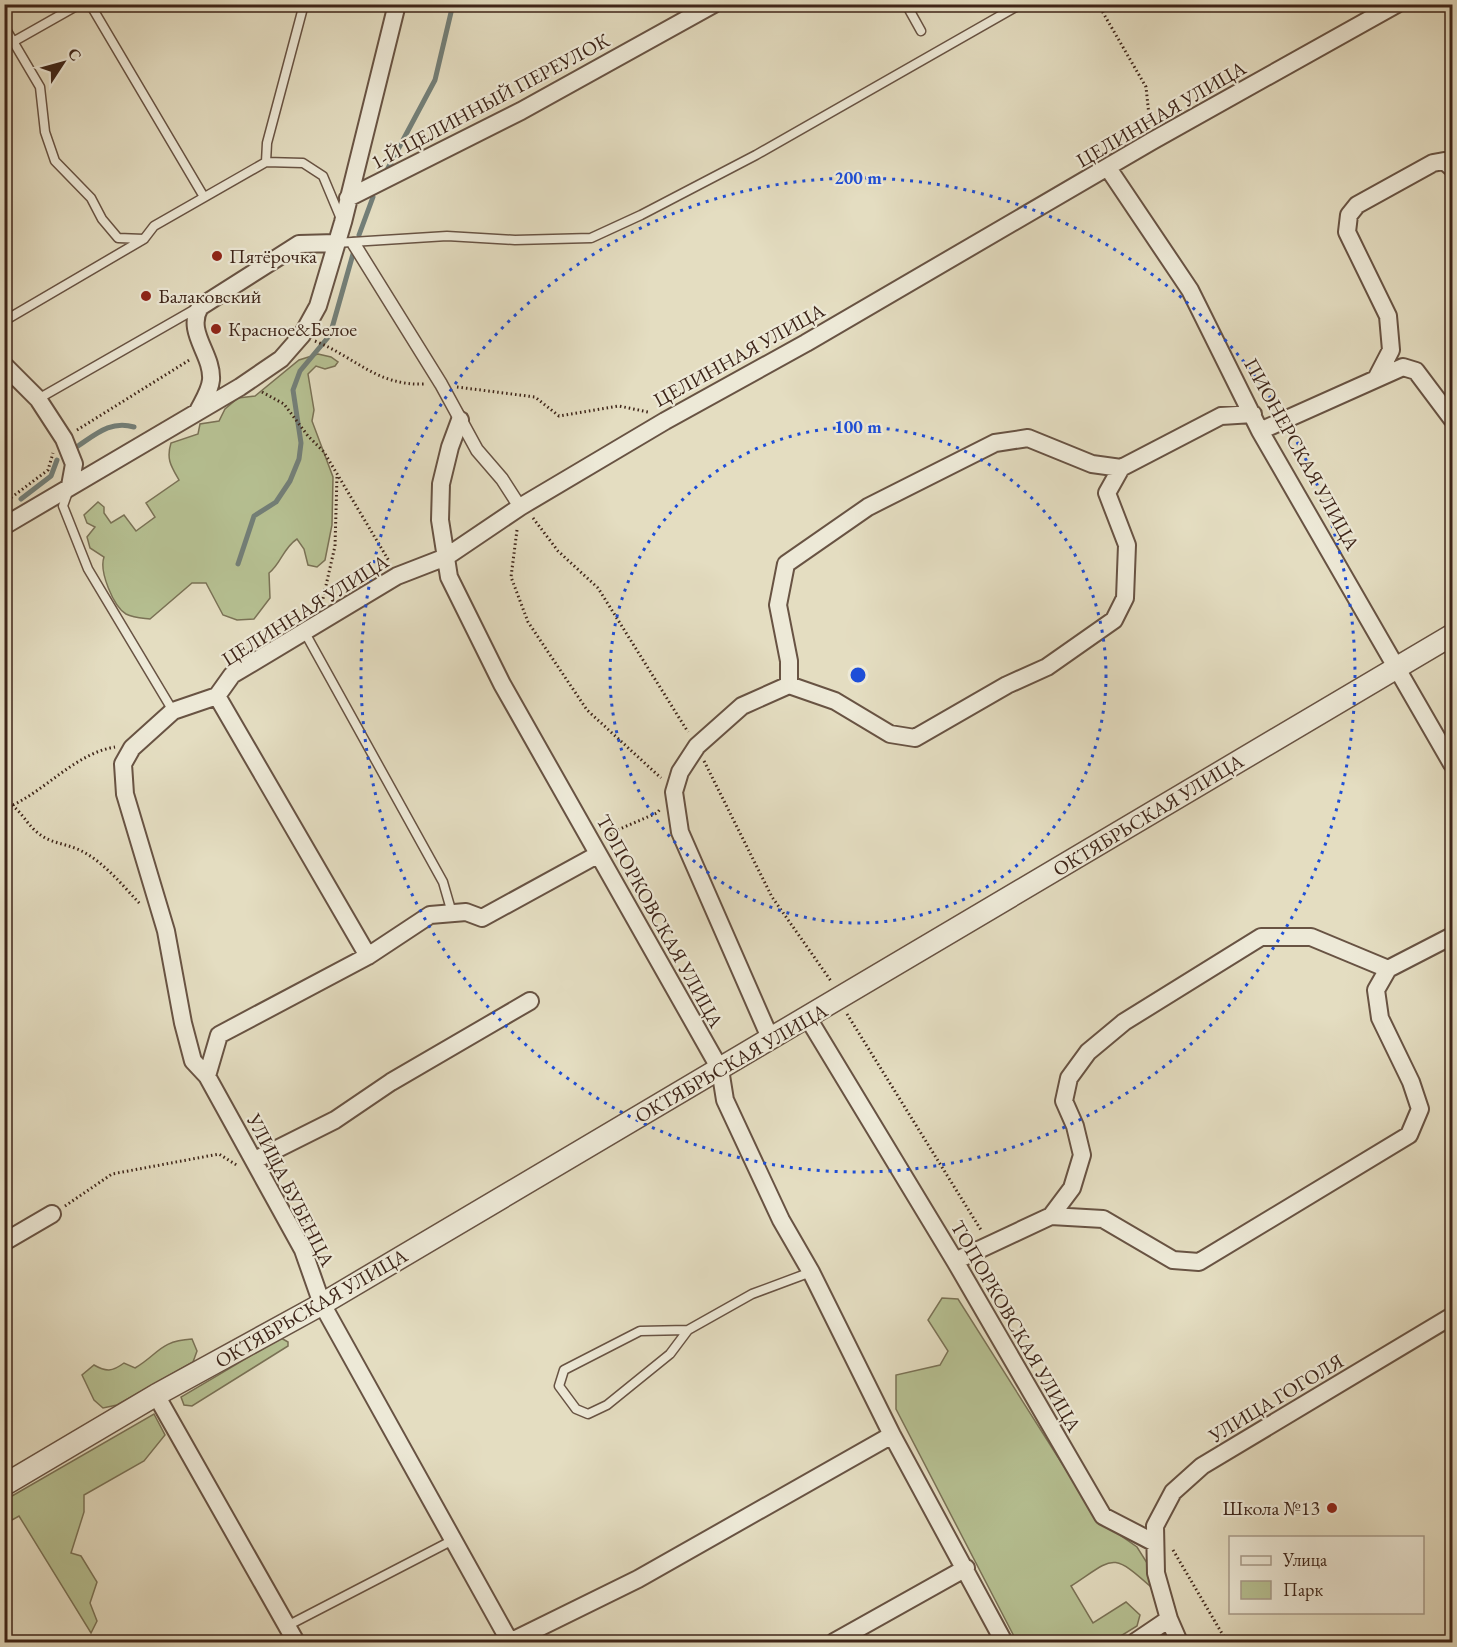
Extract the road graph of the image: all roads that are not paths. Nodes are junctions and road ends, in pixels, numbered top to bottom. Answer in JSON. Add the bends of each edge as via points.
{"nodes":[{"id":1,"x":80,"y":4,"type":"edge"},
{"id":2,"x":90,"y":4,"type":"edge"},
{"id":3,"x":304,"y":4,"type":"edge"},
{"id":4,"x":714,"y":4,"type":"edge"},
{"id":5,"x":906,"y":4,"type":"edge"},
{"id":6,"x":1021,"y":4,"type":"edge"},
{"id":7,"x":1397,"y":4,"type":"edge"},
{"id":8,"x":392,"y":6,"type":"edge"},
{"id":9,"x":4,"y":26,"type":"edge"},
{"id":10,"x":921,"y":31,"type":"dead end"},
{"id":11,"x":13,"y":42,"type":"junction"},
{"id":12,"x":4,"y":47,"type":"edge"},
{"id":13,"x":266,"y":162,"type":"junction"},
{"id":14,"x":1108,"y":168,"type":"junction"},
{"id":15,"x":1452,"y":168,"type":"edge"},
{"id":16,"x":204,"y":197,"type":"junction"},
{"id":17,"x":348,"y":198,"type":"junction"},
{"id":18,"x":343,"y":222,"type":"junction"},
{"id":19,"x":144,"y":239,"type":"junction"},
{"id":20,"x":336,"y":243,"type":"junction"},
{"id":21,"x":354,"y":244,"type":"junction"},
{"id":22,"x":200,"y":307,"type":"junction"},
{"id":23,"x":4,"y":321,"type":"edge"},
{"id":24,"x":4,"y":365,"type":"edge"},
{"id":25,"x":1377,"y":377,"type":"junction"},
{"id":26,"x":38,"y":399,"type":"junction"},
{"id":27,"x":198,"y":411,"type":"junction"},
{"id":28,"x":1253,"y":414,"type":"junction"},
{"id":29,"x":1452,"y":419,"type":"edge"},
{"id":30,"x":460,"y":420,"type":"junction"},
{"id":31,"x":1260,"y":431,"type":"junction"},
{"id":32,"x":1121,"y":468,"type":"junction"},
{"id":33,"x":70,"y":486,"type":"junction"},
{"id":34,"x":520,"y":507,"type":"junction"},
{"id":35,"x":4,"y":526,"type":"edge"},
{"id":36,"x":446,"y":557,"type":"junction"},
{"id":37,"x":304,"y":632,"type":"junction"},
{"id":38,"x":1452,"y":635,"type":"edge"},
{"id":39,"x":1398,"y":666,"type":"junction"},
{"id":40,"x":789,"y":685,"type":"junction"},
{"id":41,"x":217,"y":696,"type":"junction"},
{"id":42,"x":173,"y":711,"type":"junction"},
{"id":43,"x":123,"y":764,"type":"joint"},
{"id":44,"x":1452,"y":764,"type":"edge"},
{"id":45,"x":597,"y":855,"type":"junction"},
{"id":46,"x":452,"y":913,"type":"junction"},
{"id":47,"x":1452,"y":936,"type":"edge"},
{"id":48,"x":368,"y":956,"type":"junction"},
{"id":49,"x":1388,"y":969,"type":"junction"},
{"id":50,"x":530,"y":1001,"type":"dead end"},
{"id":51,"x":808,"y":1018,"type":"junction"},
{"id":52,"x":771,"y":1040,"type":"junction"},
{"id":53,"x":720,"y":1069,"type":"junction"},
{"id":54,"x":207,"y":1076,"type":"junction"},
{"id":55,"x":255,"y":1160,"type":"junction"},
{"id":56,"x":52,"y":1214,"type":"road end"},
{"id":57,"x":1051,"y":1216,"type":"junction"},
{"id":58,"x":4,"y":1242,"type":"edge"},
{"id":59,"x":955,"y":1261,"type":"junction"},
{"id":60,"x":811,"y":1272,"type":"junction"},
{"id":61,"x":322,"y":1304,"type":"junction"},
{"id":62,"x":1452,"y":1316,"type":"edge"},
{"id":63,"x":688,"y":1330,"type":"junction"},
{"id":64,"x":156,"y":1395,"type":"junction"},
{"id":65,"x":892,"y":1435,"type":"junction"},
{"id":66,"x":4,"y":1485,"type":"edge"},
{"id":67,"x":453,"y":1540,"type":"junction"},
{"id":68,"x":1155,"y":1542,"type":"junction"},
{"id":69,"x":966,"y":1568,"type":"junction"},
{"id":70,"x":1169,"y":1618,"type":"junction"},
{"id":71,"x":291,"y":1637,"type":"edge"},
{"id":72,"x":510,"y":1642,"type":"edge"},
{"id":73,"x":834,"y":1642,"type":"edge"},
{"id":74,"x":1004,"y":1642,"type":"edge"},
{"id":75,"x":1135,"y":1642,"type":"edge"},
{"id":76,"x":1179,"y":1642,"type":"edge"}],
"edges":[{"from":1,"to":11,"type":"lane"},
{"from":2,"to":16,"type":"lane"},
{"from":3,"to":13,"type":"lane","via":[[267,142]]},
{"from":4,"to":17,"type":"street","name":"1-Й ЦЕЛИННЫЙ ПЕРЕУЛОК","via":[[521,111]]},
{"from":5,"to":10,"type":"lane"},
{"from":6,"to":21,"type":"lane","via":[[756,154],[591,238],[515,240],[447,236]]},
{"from":7,"to":14,"type":"street","name":"ЦЕЛИННАЯ УЛИЦА"},
{"from":8,"to":17,"type":"street"},
{"from":9,"to":11,"type":"lane"},
{"from":11,"to":12,"type":"lane"},
{"from":11,"to":19,"type":"lane","via":[[40,87],[45,132],[55,160],[91,198],[117,237]]},
{"from":13,"to":16,"type":"lane"},
{"from":13,"to":18,"type":"lane","via":[[303,163],[323,176]]},
{"from":14,"to":28,"type":"street","name":"ПИОНЕРСКАЯ УЛИЦА","via":[[1190,290]]},
{"from":14,"to":34,"type":"street","name":"ЦЕЛИННАЯ УЛИЦА"},
{"from":15,"to":25,"type":"street","via":[[1444,161],[1433,164],[1357,206],[1348,215],[1347,232],[1388,316],[1391,350]]},
{"from":16,"to":19,"type":"lane","via":[[154,226]]},
{"from":17,"to":18,"type":"street"},
{"from":18,"to":20,"type":"street"},
{"from":19,"to":23,"type":"lane"},
{"from":20,"to":21,"type":"lane"},
{"from":20,"to":22,"type":"street","via":[[299,244]]},
{"from":20,"to":27,"type":"street","via":[[318,306],[302,335],[281,359]]},
{"from":21,"to":30,"type":"street"},
{"from":22,"to":26,"type":"lane"},
{"from":22,"to":27,"type":"street","via":[[193,317],[211,377]]},
{"from":24,"to":26,"type":"street"},
{"from":25,"to":29,"type":"street","via":[[1403,367],[1416,371]]},
{"from":25,"to":31,"type":"street"},
{"from":26,"to":33,"type":"street","via":[[64,439],[74,464]]},
{"from":27,"to":33,"type":"street"},
{"from":28,"to":31,"type":"street","name":"ПИОНЕРСКАЯ УЛИЦА"},
{"from":28,"to":32,"type":"street","via":[[1221,416]]},
{"from":30,"to":34,"type":"street","via":[[477,450]]},
{"from":30,"to":36,"type":"street","name":"ТОПОРКОВСКАЯ УЛИЦА","via":[[441,484],[440,520]]},
{"from":31,"to":39,"type":"street","name":"ПИОНЕРСКАЯ УЛИЦА"},
{"from":32,"to":40,"type":"street","via":[[1092,464],[1028,438],[995,443],[868,507],[786,564],[778,604],[789,661]]},
{"from":32,"to":40,"type":"street","via":[[1107,493],[1127,544],[1125,598],[1114,620],[1047,667],[1007,685],[915,738],[890,734],[835,701]]},
{"from":33,"to":35,"type":"street"},
{"from":33,"to":42,"type":"lane","via":[[63,506],[88,569]]},
{"from":34,"to":36,"type":"street","name":"ЦЕЛИННАЯ УЛИЦА"},
{"from":36,"to":37,"type":"street","name":"ЦЕЛИННАЯ УЛИЦА","via":[[397,576]]},
{"from":36,"to":45,"type":"street","name":"ТОПОРКОВСКАЯ УЛИЦА","via":[[449,577],[462,607]]},
{"from":37,"to":41,"type":"street","name":"ЦЕЛИННАЯ УЛИЦА","via":[[232,675]]},
{"from":37,"to":46,"type":"lane","via":[[443,882]]},
{"from":38,"to":39,"type":"street","name":"ОКТЯБРЬСКАЯ УЛИЦА"},
{"from":39,"to":44,"type":"street","name":"ПИОНЕРСКАЯ УЛИЦА"},
{"from":39,"to":51,"type":"street","name":"ОКТЯБРЬСКАЯ УЛИЦА"},
{"from":40,"to":52,"type":"street","via":[[742,706],[697,746],[680,772],[674,792],[680,832]]},
{"from":41,"to":42,"type":"street","name":"ЦЕЛИННАЯ УЛИЦА"},
{"from":41,"to":48,"type":"street"},
{"from":42,"to":43,"type":"street","name":"ЦЕЛИННАЯ УЛИЦА","via":[[132,748]]},
{"from":43,"to":54,"type":"street","name":"УЛИЦА БУБЕНЦА","via":[[125,794],[166,931],[193,1061]]},
{"from":45,"to":46,"type":"street","via":[[482,918],[466,912]]},
{"from":45,"to":53,"type":"street","name":"ТОПОРКОВСКАЯ УЛИЦА"},
{"from":46,"to":48,"type":"street","via":[[430,915]]},
{"from":47,"to":49,"type":"street"},
{"from":48,"to":54,"type":"street","via":[[219,1035]]},
{"from":49,"to":57,"type":"street","via":[[1311,937],[1261,937],[1124,1022],[1088,1052],[1069,1078],[1064,1101],[1076,1126],[1082,1155],[1072,1188]]},
{"from":49,"to":57,"type":"street","via":[[1376,990],[1380,1018],[1420,1109],[1408,1135],[1198,1262],[1173,1260],[1103,1219]]},
{"from":50,"to":55,"type":"street","via":[[335,1120]]},
{"from":51,"to":52,"type":"street","name":"ОКТЯБРЬСКАЯ УЛИЦА"},
{"from":51,"to":59,"type":"street","name":"ТОПОРКОВСКАЯ УЛИЦА"},
{"from":52,"to":53,"type":"street","name":"ОКТЯБРЬСКАЯ УЛИЦА"},
{"from":53,"to":60,"type":"street","name":"ТОПОРКОВСКАЯ УЛИЦА","via":[[725,1100],[781,1220]]},
{"from":53,"to":61,"type":"street","name":"ОКТЯБРЬСКАЯ УЛИЦА"},
{"from":54,"to":55,"type":"street","name":"УЛИЦА БУБЕНЦА"},
{"from":55,"to":61,"type":"street","name":"УЛИЦА БУБЕНЦА","via":[[312,1270]]},
{"from":56,"to":58,"type":"street"},
{"from":57,"to":59,"type":"street"},
{"from":59,"to":68,"type":"street","name":"ТОПОРКОВСКАЯ УЛИЦА","via":[[1103,1516]]},
{"from":60,"to":63,"type":"lane","via":[[752,1294]]},
{"from":60,"to":65,"type":"street","name":"ТОПОРКОВСКАЯ УЛИЦА"},
{"from":61,"to":64,"type":"street","name":"ОКТЯБРЬСКАЯ УЛИЦА"},
{"from":61,"to":67,"type":"street","name":"УЛИЦА БУБЕНЦА"},
{"from":62,"to":68,"type":"street","name":"УЛИЦА ГОГОЛЯ","via":[[1202,1466],[1173,1492],[1155,1526]]},
{"from":63,"to":63,"type":"lane","via":[[670,1354],[607,1405],[588,1414],[576,1409],[559,1386],[564,1370],[640,1331]]},
{"from":64,"to":66,"type":"street","name":"ОКТЯБРЬСКАЯ УЛИЦА"},
{"from":64,"to":71,"type":"street"},
{"from":65,"to":69,"type":"street","name":"ТОПОРКОВСКАЯ УЛИЦА"},
{"from":65,"to":72,"type":"street","via":[[638,1579]]},
{"from":67,"to":71,"type":"lane"},
{"from":67,"to":72,"type":"street","name":"УЛИЦА БУБЕНЦА"},
{"from":68,"to":70,"type":"street","via":[[1156,1573]]},
{"from":69,"to":73,"type":"street"},
{"from":69,"to":74,"type":"street","name":"ТОПОРКОВСКАЯ УЛИЦА"},
{"from":70,"to":75,"type":"street"},
{"from":70,"to":76,"type":"street"}]}
